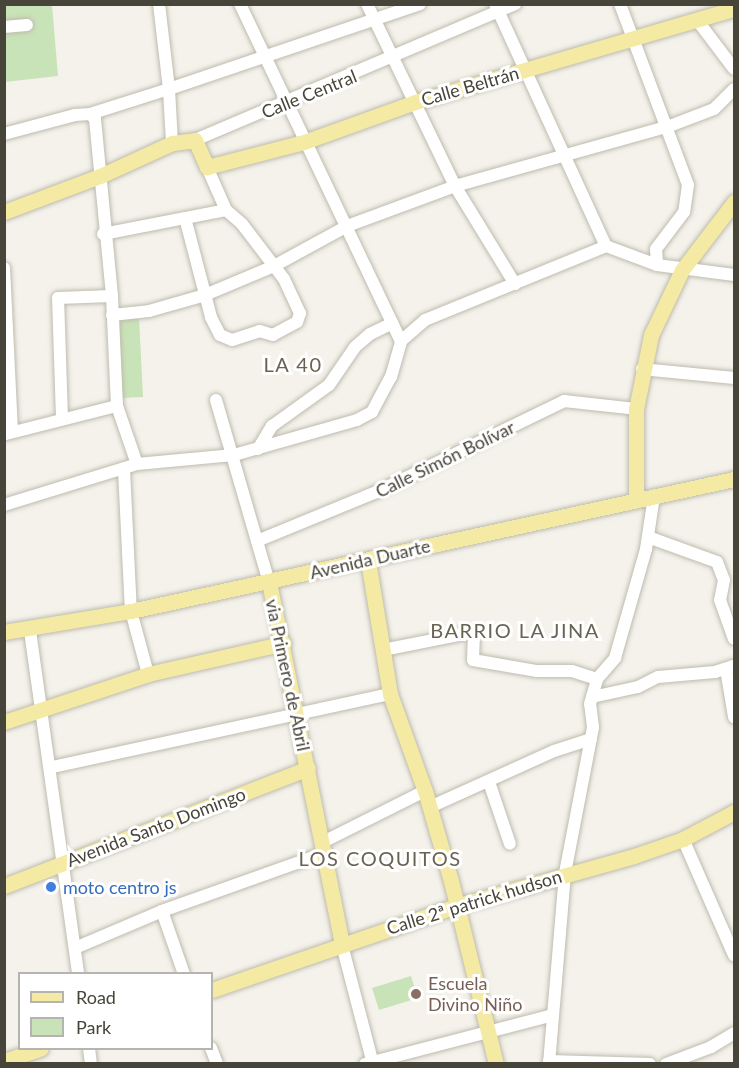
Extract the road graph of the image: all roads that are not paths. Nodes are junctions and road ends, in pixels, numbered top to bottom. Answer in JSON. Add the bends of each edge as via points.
{"nodes":[{"id":1,"x":159,"y":4,"type":"edge"},
{"id":2,"x":240,"y":4,"type":"edge"},
{"id":3,"x":367,"y":4,"type":"edge"},
{"id":4,"x":420,"y":4,"type":"edge"},
{"id":5,"x":515,"y":4,"type":"edge"},
{"id":6,"x":620,"y":4,"type":"edge"},
{"id":7,"x":496,"y":8,"type":"edge"},
{"id":8,"x":735,"y":9,"type":"edge"},
{"id":9,"x":697,"y":20,"type":"junction"},
{"id":10,"x":374,"y":21,"type":"junction"},
{"id":11,"x":27,"y":25,"type":"dead end"},
{"id":12,"x":4,"y":27,"type":"edge"},
{"id":13,"x":635,"y":39,"type":"junction"},
{"id":14,"x":262,"y":57,"type":"junction"},
{"id":15,"x":393,"y":59,"type":"junction"},
{"id":16,"x":735,"y":69,"type":"edge"},
{"id":17,"x":523,"y":71,"type":"junction"},
{"id":18,"x":169,"y":88,"type":"junction"},
{"id":19,"x":735,"y":89,"type":"edge"},
{"id":20,"x":415,"y":102,"type":"junction"},
{"id":21,"x":286,"y":104,"type":"junction"},
{"id":22,"x":90,"y":114,"type":"junction"},
{"id":23,"x":667,"y":126,"type":"junction"},
{"id":24,"x":4,"y":134,"type":"edge"},
{"id":25,"x":195,"y":140,"type":"junction"},
{"id":26,"x":172,"y":142,"type":"junction"},
{"id":27,"x":304,"y":142,"type":"junction"},
{"id":28,"x":563,"y":154,"type":"junction"},
{"id":29,"x":207,"y":167,"type":"junction"},
{"id":30,"x":100,"y":176,"type":"junction"},
{"id":31,"x":455,"y":186,"type":"junction"},
{"id":32,"x":734,"y":203,"type":"edge"},
{"id":33,"x":226,"y":210,"type":"junction"},
{"id":34,"x":4,"y":212,"type":"edge"},
{"id":35,"x":185,"y":218,"type":"junction"},
{"id":36,"x":347,"y":226,"type":"junction"},
{"id":37,"x":103,"y":234,"type":"junction"},
{"id":38,"x":606,"y":246,"type":"junction"},
{"id":39,"x":657,"y":265,"type":"junction"},
{"id":40,"x":274,"y":266,"type":"junction"},
{"id":41,"x":4,"y":268,"type":"edge"},
{"id":42,"x":682,"y":270,"type":"junction"},
{"id":43,"x":735,"y":275,"type":"edge"},
{"id":44,"x":515,"y":284,"type":"junction"},
{"id":45,"x":205,"y":295,"type":"junction"},
{"id":46,"x":112,"y":296,"type":"junction"},
{"id":47,"x":112,"y":315,"type":"junction"},
{"id":48,"x":393,"y":323,"type":"junction"},
{"id":49,"x":401,"y":341,"type":"junction"},
{"id":50,"x":642,"y":369,"type":"junction"},
{"id":51,"x":735,"y":378,"type":"edge"},
{"id":52,"x":216,"y":400,"type":"dead end"},
{"id":53,"x":117,"y":406,"type":"junction"},
{"id":54,"x":636,"y":409,"type":"junction"},
{"id":55,"x":62,"y":418,"type":"junction"},
{"id":56,"x":8,"y":433,"type":"edge"},
{"id":57,"x":258,"y":449,"type":"junction"},
{"id":58,"x":234,"y":455,"type":"junction"},
{"id":59,"x":137,"y":464,"type":"junction"},
{"id":60,"x":124,"y":470,"type":"junction"},
{"id":61,"x":735,"y":479,"type":"edge"},
{"id":62,"x":654,"y":496,"type":"junction"},
{"id":63,"x":636,"y":500,"type":"junction"},
{"id":64,"x":4,"y":505,"type":"edge"},
{"id":65,"x":648,"y":537,"type":"junction"},
{"id":66,"x":257,"y":541,"type":"junction"},
{"id":67,"x":368,"y":561,"type":"junction"},
{"id":68,"x":269,"y":582,"type":"junction"},
{"id":69,"x":131,"y":611,"type":"junction"},
{"id":70,"x":30,"y":631,"type":"junction"},
{"id":71,"x":4,"y":632,"type":"edge"},
{"id":72,"x":735,"y":639,"type":"edge"},
{"id":73,"x":284,"y":643,"type":"junction"},
{"id":74,"x":383,"y":650,"type":"junction"},
{"id":75,"x":730,"y":668,"type":"edge"},
{"id":76,"x":148,"y":674,"type":"junction"},
{"id":77,"x":597,"y":679,"type":"junction"},
{"id":78,"x":390,"y":694,"type":"junction"},
{"id":79,"x":592,"y":697,"type":"junction"},
{"id":80,"x":44,"y":709,"type":"junction"},
{"id":81,"x":299,"y":715,"type":"junction"},
{"id":82,"x":735,"y":717,"type":"edge"},
{"id":83,"x":4,"y":722,"type":"edge"},
{"id":84,"x":591,"y":739,"type":"junction"},
{"id":85,"x":52,"y":767,"type":"junction"},
{"id":86,"x":308,"y":768,"type":"junction"},
{"id":87,"x":489,"y":782,"type":"junction"},
{"id":88,"x":425,"y":791,"type":"junction"},
{"id":89,"x":429,"y":807,"type":"junction"},
{"id":90,"x":735,"y":813,"type":"edge"},
{"id":91,"x":683,"y":838,"type":"junction"},
{"id":92,"x":510,"y":844,"type":"dead end"},
{"id":93,"x":324,"y":847,"type":"junction"},
{"id":94,"x":64,"y":863,"type":"junction"},
{"id":95,"x":565,"y":873,"type":"junction"},
{"id":96,"x":4,"y":886,"type":"edge"},
{"id":97,"x":456,"y":906,"type":"junction"},
{"id":98,"x":162,"y":911,"type":"junction"},
{"id":99,"x":342,"y":945,"type":"junction"},
{"id":100,"x":75,"y":948,"type":"junction"},
{"id":101,"x":735,"y":955,"type":"edge"},
{"id":102,"x":78,"y":972,"type":"edge"},
{"id":103,"x":183,"y":972,"type":"edge"},
{"id":104,"x":213,"y":990,"type":"edge"},
{"id":105,"x":553,"y":1015,"type":"junction"},
{"id":106,"x":490,"y":1030,"type":"junction"},
{"id":107,"x":735,"y":1032,"type":"edge"},
{"id":108,"x":35,"y":1050,"type":"edge"},
{"id":109,"x":4,"y":1061,"type":"edge"},
{"id":110,"x":549,"y":1062,"type":"edge"},
{"id":111,"x":370,"y":1063,"type":"edge"},
{"id":112,"x":612,"y":1063,"type":"edge"},
{"id":113,"x":496,"y":1064,"type":"edge"},
{"id":114,"x":650,"y":1064,"type":"edge"},
{"id":115,"x":666,"y":1064,"type":"edge"}],
"edges":[{"from":1,"to":18,"type":"street"},
{"from":2,"to":14,"type":"street"},
{"from":3,"to":10,"type":"street"},
{"from":4,"to":10,"type":"street"},
{"from":5,"to":7,"type":"street","name":"Calle Central"},
{"from":6,"to":13,"type":"street"},
{"from":7,"to":15,"type":"street","name":"Calle Central"},
{"from":7,"to":17,"type":"street"},
{"from":8,"to":9,"type":"main road","name":"Calle Beltrán"},
{"from":9,"to":13,"type":"main road","name":"Calle Beltrán"},
{"from":9,"to":16,"type":"street"},
{"from":10,"to":14,"type":"street"},
{"from":10,"to":15,"type":"street"},
{"from":11,"to":12,"type":"street"},
{"from":13,"to":17,"type":"main road","name":"Calle Beltrán"},
{"from":13,"to":23,"type":"street"},
{"from":14,"to":18,"type":"street"},
{"from":14,"to":21,"type":"street"},
{"from":15,"to":20,"type":"street"},
{"from":15,"to":21,"type":"street","name":"Calle Central"},
{"from":17,"to":20,"type":"main road","name":"Calle Beltrán"},
{"from":17,"to":28,"type":"street"},
{"from":18,"to":22,"type":"street"},
{"from":18,"to":26,"type":"street"},
{"from":19,"to":23,"type":"street","via":[[714,109]]},
{"from":20,"to":27,"type":"main road","name":"Calle Beltrán"},
{"from":20,"to":31,"type":"street"},
{"from":21,"to":25,"type":"street","name":"Calle Central"},
{"from":21,"to":27,"type":"street"},
{"from":22,"to":24,"type":"street"},
{"from":22,"to":30,"type":"street","via":[[96,123]]},
{"from":23,"to":28,"type":"street"},
{"from":23,"to":39,"type":"street","via":[[688,197],[684,212],[656,249]]},
{"from":25,"to":26,"type":"main road","name":"Calle Central"},
{"from":25,"to":29,"type":"main road"},
{"from":26,"to":30,"type":"main road","name":"Calle Central"},
{"from":27,"to":29,"type":"main road","name":"Calle Beltrán"},
{"from":27,"to":36,"type":"street"},
{"from":28,"to":31,"type":"street"},
{"from":28,"to":38,"type":"street"},
{"from":29,"to":33,"type":"street"},
{"from":30,"to":34,"type":"main road","name":"Calle Central"},
{"from":30,"to":37,"type":"street"},
{"from":31,"to":36,"type":"street"},
{"from":31,"to":44,"type":"street"},
{"from":32,"to":42,"type":"main road"},
{"from":33,"to":35,"type":"street"},
{"from":33,"to":40,"type":"street"},
{"from":35,"to":37,"type":"street"},
{"from":35,"to":45,"type":"street"},
{"from":36,"to":40,"type":"street"},
{"from":36,"to":48,"type":"street"},
{"from":37,"to":46,"type":"street"},
{"from":38,"to":39,"type":"street"},
{"from":38,"to":44,"type":"street"},
{"from":39,"to":42,"type":"street"},
{"from":40,"to":45,"type":"street"},
{"from":40,"to":45,"type":"street","via":[[300,313],[297,322],[282,333],[249,331],[226,340],[216,328]]},
{"from":41,"to":56,"type":"street"},
{"from":42,"to":43,"type":"street"},
{"from":42,"to":50,"type":"main road","via":[[651,335]]},
{"from":44,"to":49,"type":"street","via":[[425,320]]},
{"from":45,"to":47,"type":"street","via":[[149,311]]},
{"from":46,"to":47,"type":"street"},
{"from":46,"to":55,"type":"street","via":[[58,298]]},
{"from":47,"to":53,"type":"street"},
{"from":48,"to":49,"type":"street"},
{"from":48,"to":57,"type":"street","via":[[370,334],[356,347],[329,385],[272,426]]},
{"from":49,"to":57,"type":"street","via":[[391,377],[372,412]]},
{"from":50,"to":51,"type":"street"},
{"from":50,"to":54,"type":"main road"},
{"from":52,"to":58,"type":"street"},
{"from":53,"to":55,"type":"street"},
{"from":53,"to":59,"type":"street"},
{"from":54,"to":63,"type":"main road"},
{"from":54,"to":66,"type":"street","name":"Calle Simón Bolívar","via":[[564,401],[379,491]]},
{"from":55,"to":56,"type":"street"},
{"from":57,"to":58,"type":"street"},
{"from":58,"to":59,"type":"street"},
{"from":58,"to":66,"type":"street"},
{"from":59,"to":60,"type":"street"},
{"from":60,"to":64,"type":"street"},
{"from":60,"to":69,"type":"street"},
{"from":61,"to":62,"type":"main road","name":"Avenida Duarte"},
{"from":62,"to":63,"type":"main road","name":"Avenida Duarte"},
{"from":62,"to":65,"type":"street"},
{"from":63,"to":67,"type":"main road","name":"Avenida Duarte"},
{"from":65,"to":72,"type":"street","via":[[717,562],[724,580],[720,600]]},
{"from":65,"to":77,"type":"street","via":[[615,658]]},
{"from":66,"to":68,"type":"street"},
{"from":67,"to":68,"type":"main road","name":"Avenida Duarte"},
{"from":67,"to":74,"type":"main road"},
{"from":68,"to":69,"type":"main road","name":"Avenida Duarte"},
{"from":68,"to":73,"type":"main road","name":"via Primero de Abril"},
{"from":69,"to":70,"type":"main road","name":"Avenida Duarte"},
{"from":69,"to":76,"type":"street"},
{"from":70,"to":71,"type":"main road","name":"Avenida Duarte"},
{"from":70,"to":80,"type":"street"},
{"from":73,"to":76,"type":"main road"},
{"from":73,"to":81,"type":"main road","name":"via Primero de Abril"},
{"from":74,"to":77,"type":"street","via":[[474,632],[473,660],[537,671],[572,671]]},
{"from":74,"to":78,"type":"main road"},
{"from":75,"to":79,"type":"street","via":[[658,677],[638,687]]},
{"from":75,"to":82,"type":"street"},
{"from":76,"to":80,"type":"main road"},
{"from":77,"to":79,"type":"street"},
{"from":78,"to":81,"type":"street"},
{"from":78,"to":88,"type":"main road"},
{"from":79,"to":84,"type":"street"},
{"from":80,"to":83,"type":"main road"},
{"from":80,"to":85,"type":"street"},
{"from":81,"to":85,"type":"street"},
{"from":81,"to":86,"type":"main road","name":"via Primero de Abril"},
{"from":84,"to":87,"type":"street","via":[[554,751]]},
{"from":84,"to":95,"type":"street"},
{"from":85,"to":94,"type":"street"},
{"from":86,"to":93,"type":"main road","name":"via Primero de Abril"},
{"from":86,"to":94,"type":"main road","name":"Avenida Santo Domingo"},
{"from":87,"to":89,"type":"street"},
{"from":87,"to":92,"type":"street"},
{"from":88,"to":89,"type":"main road"},
{"from":88,"to":93,"type":"street"},
{"from":89,"to":97,"type":"main road"},
{"from":90,"to":91,"type":"main road","name":"Calle 2ª patrick hudson"},
{"from":91,"to":95,"type":"main road","name":"Calle 2ª patrick hudson"},
{"from":91,"to":101,"type":"street"},
{"from":93,"to":98,"type":"street"},
{"from":93,"to":99,"type":"main road","name":"via Primero de Abril"},
{"from":94,"to":96,"type":"main road","name":"Avenida Santo Domingo"},
{"from":94,"to":100,"type":"street"},
{"from":95,"to":97,"type":"main road","name":"Calle 2ª patrick hudson"},
{"from":95,"to":105,"type":"street"},
{"from":97,"to":99,"type":"main road","name":"Calle 2ª patrick hudson"},
{"from":97,"to":106,"type":"main road"},
{"from":98,"to":100,"type":"street"},
{"from":98,"to":103,"type":"street"},
{"from":99,"to":104,"type":"main road","name":"Calle 2ª patrick hudson"},
{"from":99,"to":111,"type":"street"},
{"from":100,"to":102,"type":"street"},
{"from":105,"to":106,"type":"street"},
{"from":105,"to":110,"type":"street"},
{"from":106,"to":111,"type":"street"},
{"from":106,"to":113,"type":"main road"},
{"from":107,"to":115,"type":"street","via":[[711,1047]]},
{"from":108,"to":109,"type":"main road"},
{"from":110,"to":112,"type":"street"},
{"from":112,"to":114,"type":"street"}]}
